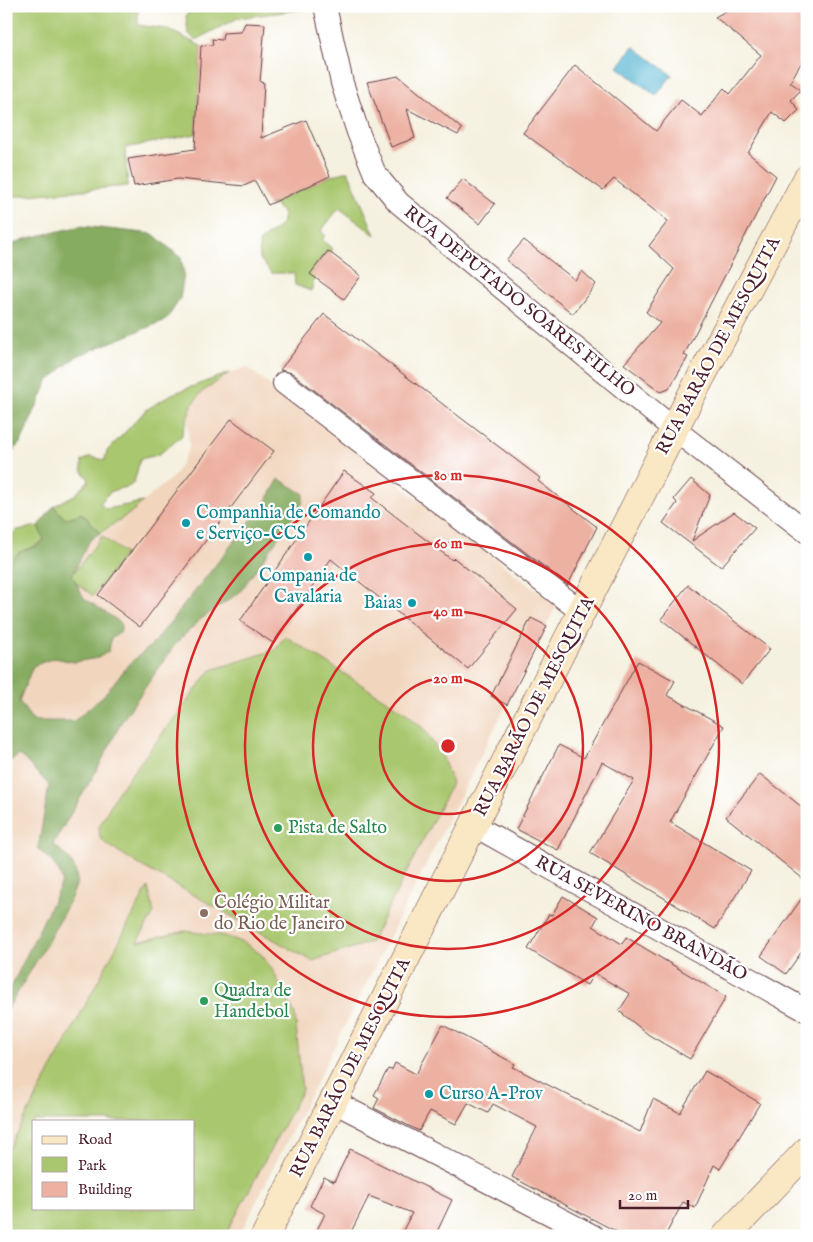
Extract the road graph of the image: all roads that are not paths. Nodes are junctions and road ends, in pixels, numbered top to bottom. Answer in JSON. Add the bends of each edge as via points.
{"nodes":[{"id":1,"x":326,"y":12,"type":"edge"},
{"id":2,"x":807,"y":179,"type":"edge"},
{"id":3,"x":284,"y":382,"type":"dead end"},
{"id":4,"x":675,"y":430,"type":"junction"},
{"id":5,"x":807,"y":532,"type":"edge"},
{"id":6,"x":582,"y":612,"type":"junction"},
{"id":7,"x":475,"y":826,"type":"junction"},
{"id":8,"x":807,"y":1011,"type":"edge"},
{"id":9,"x":334,"y":1102,"type":"junction"},
{"id":10,"x":807,"y":1151,"type":"edge"},
{"id":11,"x":265,"y":1236,"type":"edge"},
{"id":12,"x":593,"y":1236,"type":"edge"},
{"id":13,"x":726,"y":1236,"type":"edge"}],
"edges":[{"from":1,"to":4,"type":"street","name":"RUA DEPUTADO SOARES FILHO","via":[[342,83],[358,132],[375,174],[399,203]]},
{"from":2,"to":4,"type":"street","name":"RUA BARÃO DE MESQUITA"},
{"from":3,"to":6,"type":"street"},
{"from":4,"to":5,"type":"street","name":"RUA DEPUTADO SOARES FILHO"},
{"from":4,"to":6,"type":"street","name":"RUA BARÃO DE MESQUITA"},
{"from":6,"to":7,"type":"street","name":"RUA BARÃO DE MESQUITA"},
{"from":7,"to":8,"type":"street","name":"RUA SEVERINO BRANDÃO"},
{"from":7,"to":9,"type":"street","name":"RUA BARÃO DE MESQUITA"},
{"from":9,"to":11,"type":"street","name":"RUA BARÃO DE MESQUITA"},
{"from":9,"to":12,"type":"street"},
{"from":10,"to":13,"type":"street"}]}
